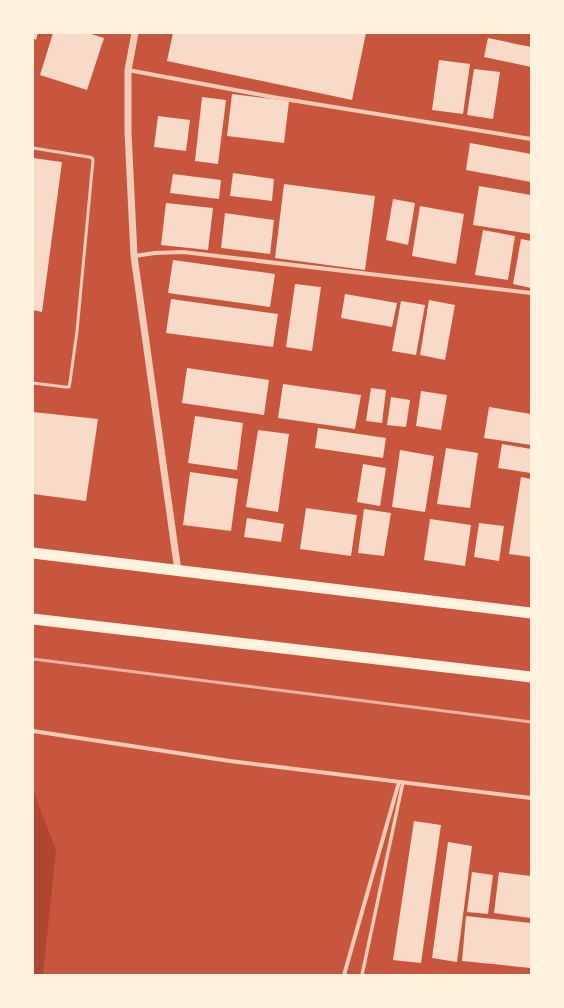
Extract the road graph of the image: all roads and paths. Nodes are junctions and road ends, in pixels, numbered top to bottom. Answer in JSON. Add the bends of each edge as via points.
{"nodes":[{"id":1,"x":135,"y":33,"type":"edge"},
{"id":2,"x":128,"y":70,"type":"junction"},
{"id":3,"x":531,"y":139,"type":"edge"},
{"id":4,"x":33,"y":148,"type":"edge"},
{"id":5,"x":134,"y":256,"type":"junction"},
{"id":6,"x":531,"y":293,"type":"edge"},
{"id":7,"x":33,"y":383,"type":"edge"},
{"id":8,"x":33,"y":553,"type":"edge"},
{"id":9,"x":178,"y":570,"type":"junction"},
{"id":10,"x":531,"y":613,"type":"edge"},
{"id":11,"x":33,"y":620,"type":"edge"},
{"id":12,"x":531,"y":677,"type":"edge"},
{"id":13,"x":33,"y":731,"type":"edge"},
{"id":14,"x":401,"y":782,"type":"junction"},
{"id":15,"x":531,"y":798,"type":"edge"},
{"id":16,"x":344,"y":975,"type":"edge"},
{"id":17,"x":362,"y":975,"type":"edge"}],
"edges":[{"from":1,"to":2,"type":"street"},
{"from":2,"to":3,"type":"street","via":[[278,98]]},
{"from":2,"to":5,"type":"street"},
{"from":4,"to":7,"type":"lane","via":[[93,160],[77,331],[69,387]]},
{"from":5,"to":6,"type":"street","via":[[183,252]]},
{"from":5,"to":9,"type":"street"},
{"from":8,"to":9,"type":"highway"},
{"from":9,"to":10,"type":"highway"},
{"from":11,"to":12,"type":"highway"},
{"from":13,"to":14,"type":"street","via":[[230,761]]},
{"from":14,"to":15,"type":"street"},
{"from":14,"to":16,"type":"street"},
{"from":14,"to":17,"type":"street"}]}
